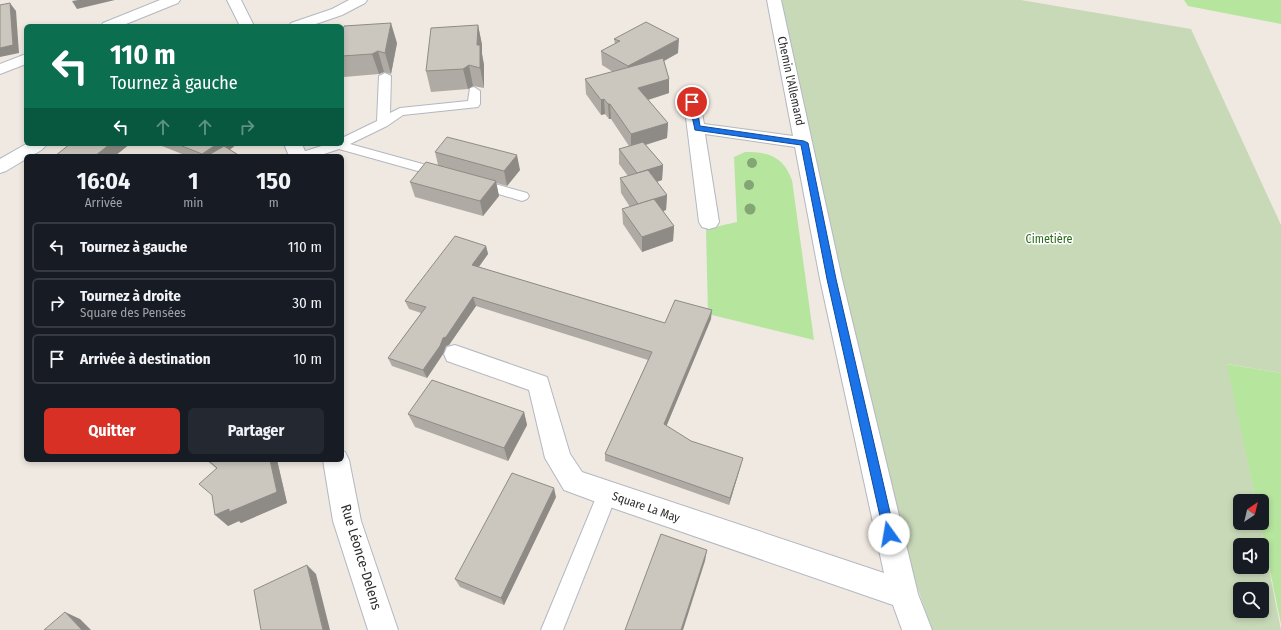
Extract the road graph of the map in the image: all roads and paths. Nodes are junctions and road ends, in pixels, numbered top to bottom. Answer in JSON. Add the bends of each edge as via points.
{"nodes":[{"id":1,"x":173,"y":0,"type":"edge"},
{"id":2,"x":234,"y":0,"type":"edge"},
{"id":3,"x":360,"y":0,"type":"edge"},
{"id":4,"x":774,"y":0,"type":"edge"},
{"id":5,"x":113,"y":24,"type":"edge"},
{"id":6,"x":246,"y":24,"type":"edge"},
{"id":7,"x":302,"y":24,"type":"edge"},
{"id":8,"x":24,"y":59,"type":"edge"},
{"id":9,"x":0,"y":69,"type":"edge"},
{"id":10,"x":385,"y":76,"type":"dead end"},
{"id":11,"x":474,"y":91,"type":"dead end"},
{"id":12,"x":692,"y":102,"type":"dead end"},
{"id":13,"x":383,"y":123,"type":"junction"},
{"id":14,"x":697,"y":128,"type":"junction"},
{"id":15,"x":344,"y":142,"type":"edge"},
{"id":16,"x":804,"y":143,"type":"junction"},
{"id":17,"x":344,"y":145,"type":"edge"},
{"id":18,"x":35,"y":146,"type":"edge"},
{"id":19,"x":334,"y":146,"type":"edge"},
{"id":20,"x":310,"y":154,"type":"edge"},
{"id":21,"x":0,"y":167,"type":"edge"},
{"id":22,"x":522,"y":196,"type":"dead end"},
{"id":23,"x":709,"y":222,"type":"dead end"},
{"id":24,"x":455,"y":354,"type":"dead end"},
{"id":25,"x":336,"y":462,"type":"edge"},
{"id":26,"x":607,"y":494,"type":"junction"},
{"id":27,"x":903,"y":594,"type":"junction"},
{"id":28,"x":383,"y":630,"type":"edge"},
{"id":29,"x":552,"y":630,"type":"edge"},
{"id":30,"x":917,"y":630,"type":"edge"}],
"edges":[{"from":1,"to":5,"type":"street"},
{"from":2,"to":6,"type":"street"},
{"from":3,"to":7,"type":"street","via":[[337,12]]},
{"from":4,"to":16,"type":"street","name":"Chemin l'Allemand"},
{"from":8,"to":9,"type":"street"},
{"from":10,"to":13,"type":"lane"},
{"from":11,"to":13,"type":"lane","via":[[474,104],[400,112]]},
{"from":12,"to":14,"type":"street"},
{"from":13,"to":15,"type":"lane"},
{"from":14,"to":16,"type":"street"},
{"from":14,"to":23,"type":"street"},
{"from":16,"to":27,"type":"street","name":"Chemin l'Allemand","via":[[831,279]]},
{"from":17,"to":22,"type":"lane"},
{"from":18,"to":21,"type":"street"},
{"from":19,"to":20,"type":"lane"},
{"from":24,"to":26,"type":"street","name":"Square La May","via":[[539,384],[558,458],[573,481]]},
{"from":25,"to":28,"type":"street","name":"Rue Léonce-Delens","via":[[347,522]]},
{"from":26,"to":27,"type":"street","name":"Square La May"},
{"from":26,"to":29,"type":"lane"},
{"from":27,"to":30,"type":"street","name":"Chemin l'Allemand"}]}
